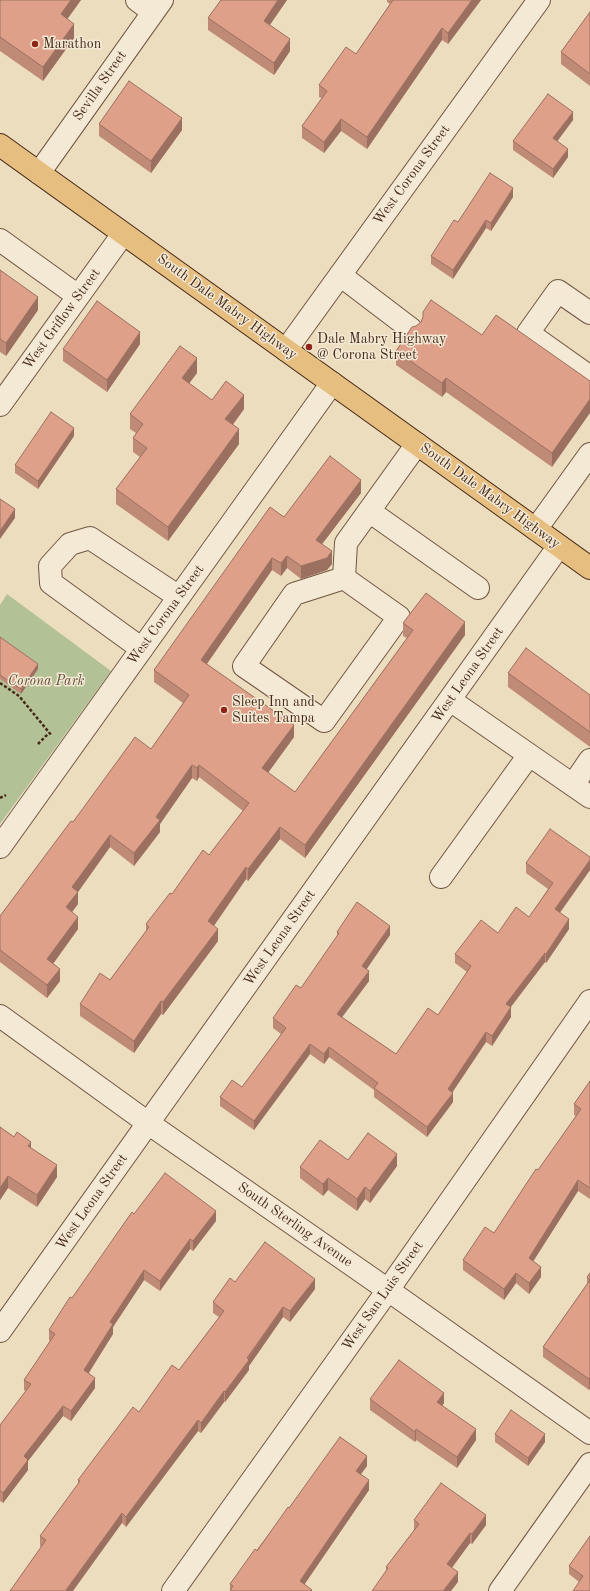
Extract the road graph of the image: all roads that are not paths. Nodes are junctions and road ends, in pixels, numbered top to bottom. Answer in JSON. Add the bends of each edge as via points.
{"nodes":[{"id":1,"x":539,"y":0,"type":"edge"},
{"id":2,"x":151,"y":4,"type":"edge"},
{"id":3,"x":0,"y":145,"type":"edge"},
{"id":4,"x":39,"y":173,"type":"junction"},
{"id":5,"x":123,"y":234,"type":"junction"},
{"id":6,"x":0,"y":240,"type":"edge"},
{"id":7,"x":340,"y":276,"type":"junction"},
{"id":8,"x":78,"y":296,"type":"junction"},
{"id":9,"x":590,"y":314,"type":"edge"},
{"id":10,"x":411,"y":329,"type":"edge"},
{"id":11,"x":286,"y":350,"type":"junction"},
{"id":12,"x":590,"y":377,"type":"edge"},
{"id":13,"x":332,"y":383,"type":"junction"},
{"id":14,"x":0,"y":405,"type":"edge"},
{"id":15,"x":417,"y":444,"type":"junction"},
{"id":16,"x":590,"y":454,"type":"edge"},
{"id":17,"x":369,"y":511,"type":"junction"},
{"id":18,"x":536,"y":529,"type":"junction"},
{"id":19,"x":559,"y":546,"type":"junction"},
{"id":20,"x":590,"y":568,"type":"edge"},
{"id":21,"x":344,"y":578,"type":"junction"},
{"id":22,"x":478,"y":588,"type":"dead end"},
{"id":23,"x":179,"y":597,"type":"junction"},
{"id":24,"x":142,"y":649,"type":"junction"},
{"id":25,"x":450,"y":700,"type":"junction"},
{"id":26,"x":529,"y":755,"type":"junction"},
{"id":27,"x":590,"y":760,"type":"edge"},
{"id":28,"x":581,"y":791,"type":"edge"},
{"id":29,"x":0,"y":847,"type":"edge"},
{"id":30,"x":441,"y":877,"type":"dead end"},
{"id":31,"x":590,"y":1000,"type":"edge"},
{"id":32,"x":0,"y":1016,"type":"edge"},
{"id":33,"x":148,"y":1123,"type":"junction"},
{"id":34,"x":388,"y":1290,"type":"junction"},
{"id":35,"x":0,"y":1331,"type":"edge"},
{"id":36,"x":590,"y":1433,"type":"edge"},
{"id":37,"x":590,"y":1464,"type":"edge"},
{"id":38,"x":173,"y":1591,"type":"edge"},
{"id":39,"x":500,"y":1591,"type":"edge"}],
"edges":[{"from":1,"to":7,"type":"street","name":"West Corona Street"},
{"from":2,"to":4,"type":"street","name":"Sevilla Street"},
{"from":3,"to":4,"type":"main road","name":"South Dale Mabry Highway"},
{"from":4,"to":5,"type":"main road","name":"South Dale Mabry Highway"},
{"from":5,"to":8,"type":"street","name":"West Griflow Street"},
{"from":5,"to":11,"type":"main road","name":"South Dale Mabry Highway"},
{"from":6,"to":8,"type":"street"},
{"from":7,"to":10,"type":"street"},
{"from":7,"to":11,"type":"street","name":"West Corona Street"},
{"from":8,"to":14,"type":"street","name":"West Griflow Street"},
{"from":9,"to":12,"type":"street","via":[[558,291],[528,333]]},
{"from":11,"to":13,"type":"main road","name":"South Dale Mabry Highway"},
{"from":13,"to":15,"type":"main road","name":"South Dale Mabry Highway"},
{"from":13,"to":23,"type":"street","name":"West Corona Street"},
{"from":15,"to":17,"type":"street"},
{"from":15,"to":18,"type":"main road","name":"South Dale Mabry Highway"},
{"from":16,"to":18,"type":"street"},
{"from":17,"to":21,"type":"street","via":[[346,543]]},
{"from":17,"to":22,"type":"street"},
{"from":18,"to":19,"type":"main road","name":"South Dale Mabry Highway"},
{"from":19,"to":20,"type":"main road","name":"South Dale Mabry Highway"},
{"from":19,"to":25,"type":"street","name":"West Leona Street"},
{"from":21,"to":21,"type":"street","via":[[399,616],[324,722],[244,666],[294,594]]},
{"from":23,"to":24,"type":"street","name":"West Corona Street"},
{"from":23,"to":24,"type":"street","via":[[90,538],[70,544],[50,566],[51,583]]},
{"from":24,"to":29,"type":"street","name":"West Corona Street"},
{"from":25,"to":26,"type":"street"},
{"from":25,"to":33,"type":"street","name":"West Leona Street"},
{"from":26,"to":28,"type":"street"},
{"from":26,"to":30,"type":"street"},
{"from":27,"to":28,"type":"street"},
{"from":31,"to":34,"type":"street","name":"West San Luis Street"},
{"from":32,"to":33,"type":"street","name":"South Sterling Avenue"},
{"from":33,"to":34,"type":"street","name":"South Sterling Avenue"},
{"from":33,"to":35,"type":"street","name":"West Leona Street"},
{"from":34,"to":36,"type":"street","name":"South Sterling Avenue"},
{"from":34,"to":38,"type":"street","name":"West San Luis Street"},
{"from":37,"to":39,"type":"street"}]}
